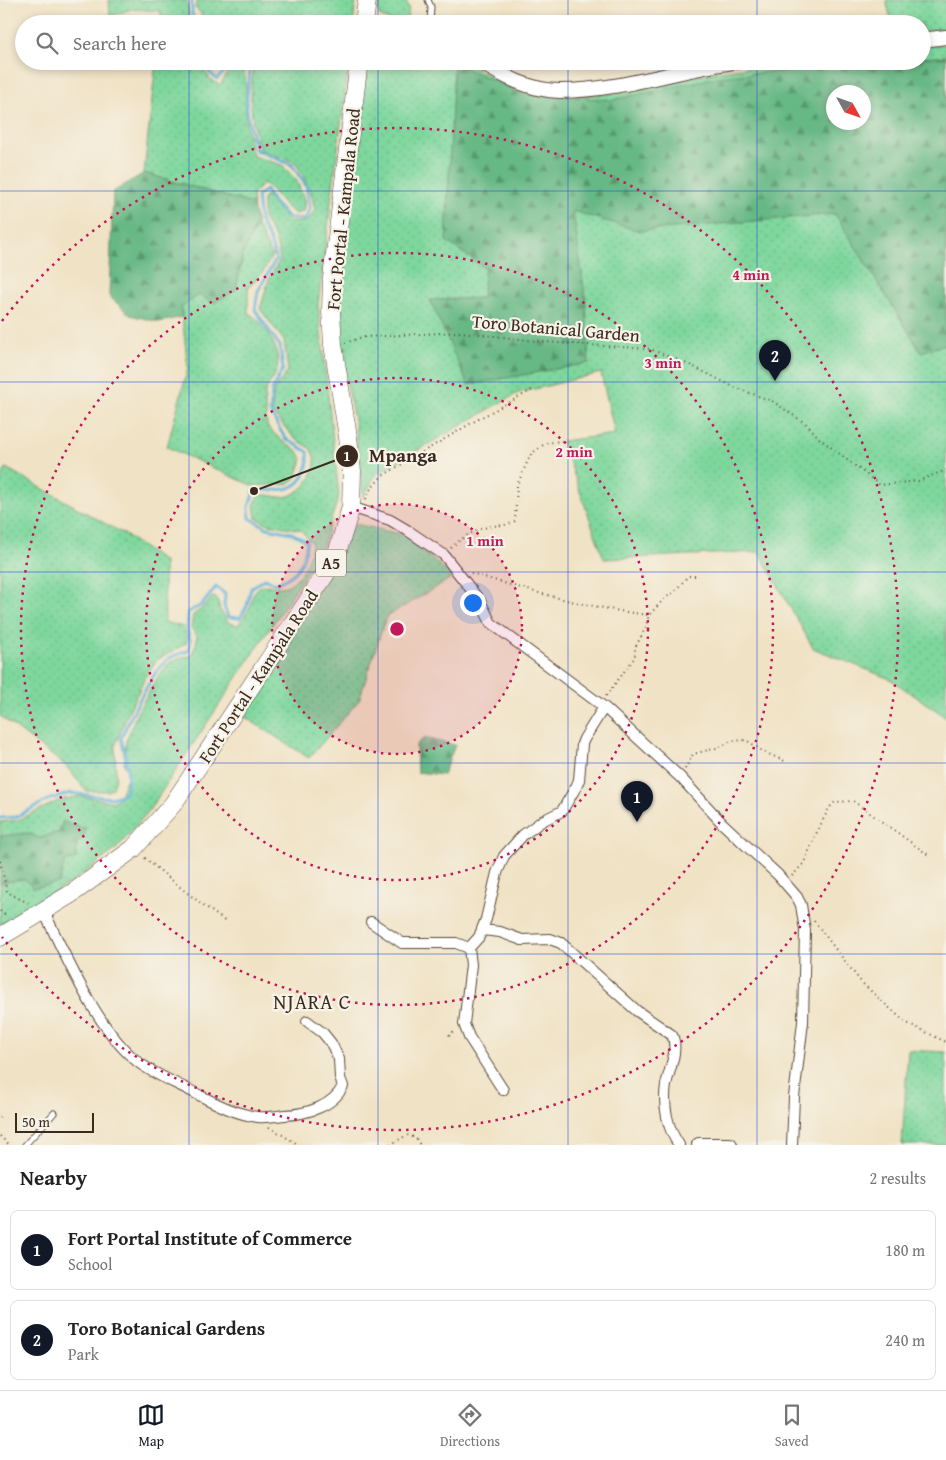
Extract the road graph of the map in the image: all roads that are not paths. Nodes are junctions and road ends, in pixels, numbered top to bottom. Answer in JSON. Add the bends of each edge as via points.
{"nodes":[{"id":1,"x":367,"y":0,"type":"edge"},
{"id":2,"x":428,"y":0,"type":"edge"},
{"id":3,"x":365,"y":15,"type":"edge"},
{"id":4,"x":430,"y":15,"type":"edge"},
{"id":5,"x":946,"y":37,"type":"edge"},
{"id":6,"x":931,"y":39,"type":"edge"},
{"id":7,"x":358,"y":70,"type":"edge"},
{"id":8,"x":493,"y":70,"type":"edge"},
{"id":9,"x":693,"y":70,"type":"edge"},
{"id":10,"x":358,"y":509,"type":"junction"},
{"id":11,"x":604,"y":707,"type":"junction"},
{"id":12,"x":44,"y":912,"type":"junction"},
{"id":13,"x":371,"y":922,"type":"dead end"},
{"id":14,"x":482,"y":930,"type":"junction"},
{"id":15,"x":0,"y":937,"type":"edge"},
{"id":16,"x":469,"y":948,"type":"junction"},
{"id":17,"x":307,"y":1020,"type":"dead end"},
{"id":18,"x":503,"y":1090,"type":"dead end"},
{"id":19,"x":54,"y":1113,"type":"dead end"},
{"id":20,"x":25,"y":1145,"type":"edge"},
{"id":21,"x":679,"y":1145,"type":"edge"},
{"id":22,"x":699,"y":1145,"type":"edge"},
{"id":23,"x":730,"y":1145,"type":"edge"},
{"id":24,"x":792,"y":1145,"type":"edge"}],
"edges":[{"from":1,"to":3,"type":"highway"},
{"from":2,"to":4,"type":"lane"},
{"from":5,"to":6,"type":"main road"},
{"from":7,"to":10,"type":"highway","name":"Fort Portal - Kampala Road","number":"A5","via":[[332,278],[331,311]]},
{"from":8,"to":9,"type":"main road","via":[[506,78],[559,91],[619,86]]},
{"from":10,"to":11,"type":"street","via":[[390,520],[444,555],[480,601],[491,623]]},
{"from":10,"to":12,"type":"highway","name":"Fort Portal - Kampala Road","number":"A5","via":[[325,575],[178,796],[133,848]]},
{"from":11,"to":14,"type":"street","via":[[584,738],[578,784],[562,811],[523,835],[504,856]]},
{"from":11,"to":24,"type":"street","via":[[681,778],[722,823],[785,883],[801,905],[805,930],[803,1022]]},
{"from":12,"to":15,"type":"highway","name":"Fort Portal - Kampala Road","number":"A5"},
{"from":12,"to":17,"type":"street","via":[[102,1021],[114,1037],[149,1069],[226,1108],[260,1117],[299,1114],[331,1100],[340,1092],[343,1086],[331,1043]]},
{"from":13,"to":16,"type":"street","via":[[402,943],[456,943]]},
{"from":14,"to":16,"type":"street"},
{"from":14,"to":21,"type":"street","via":[[522,940],[550,939],[561,943],[637,1011],[672,1035],[675,1045],[666,1106],[672,1132]]},
{"from":16,"to":18,"type":"street","via":[[471,965],[464,1024],[469,1038]]},
{"from":19,"to":20,"type":"lane"},
{"from":22,"to":23,"type":"main road"}]}
